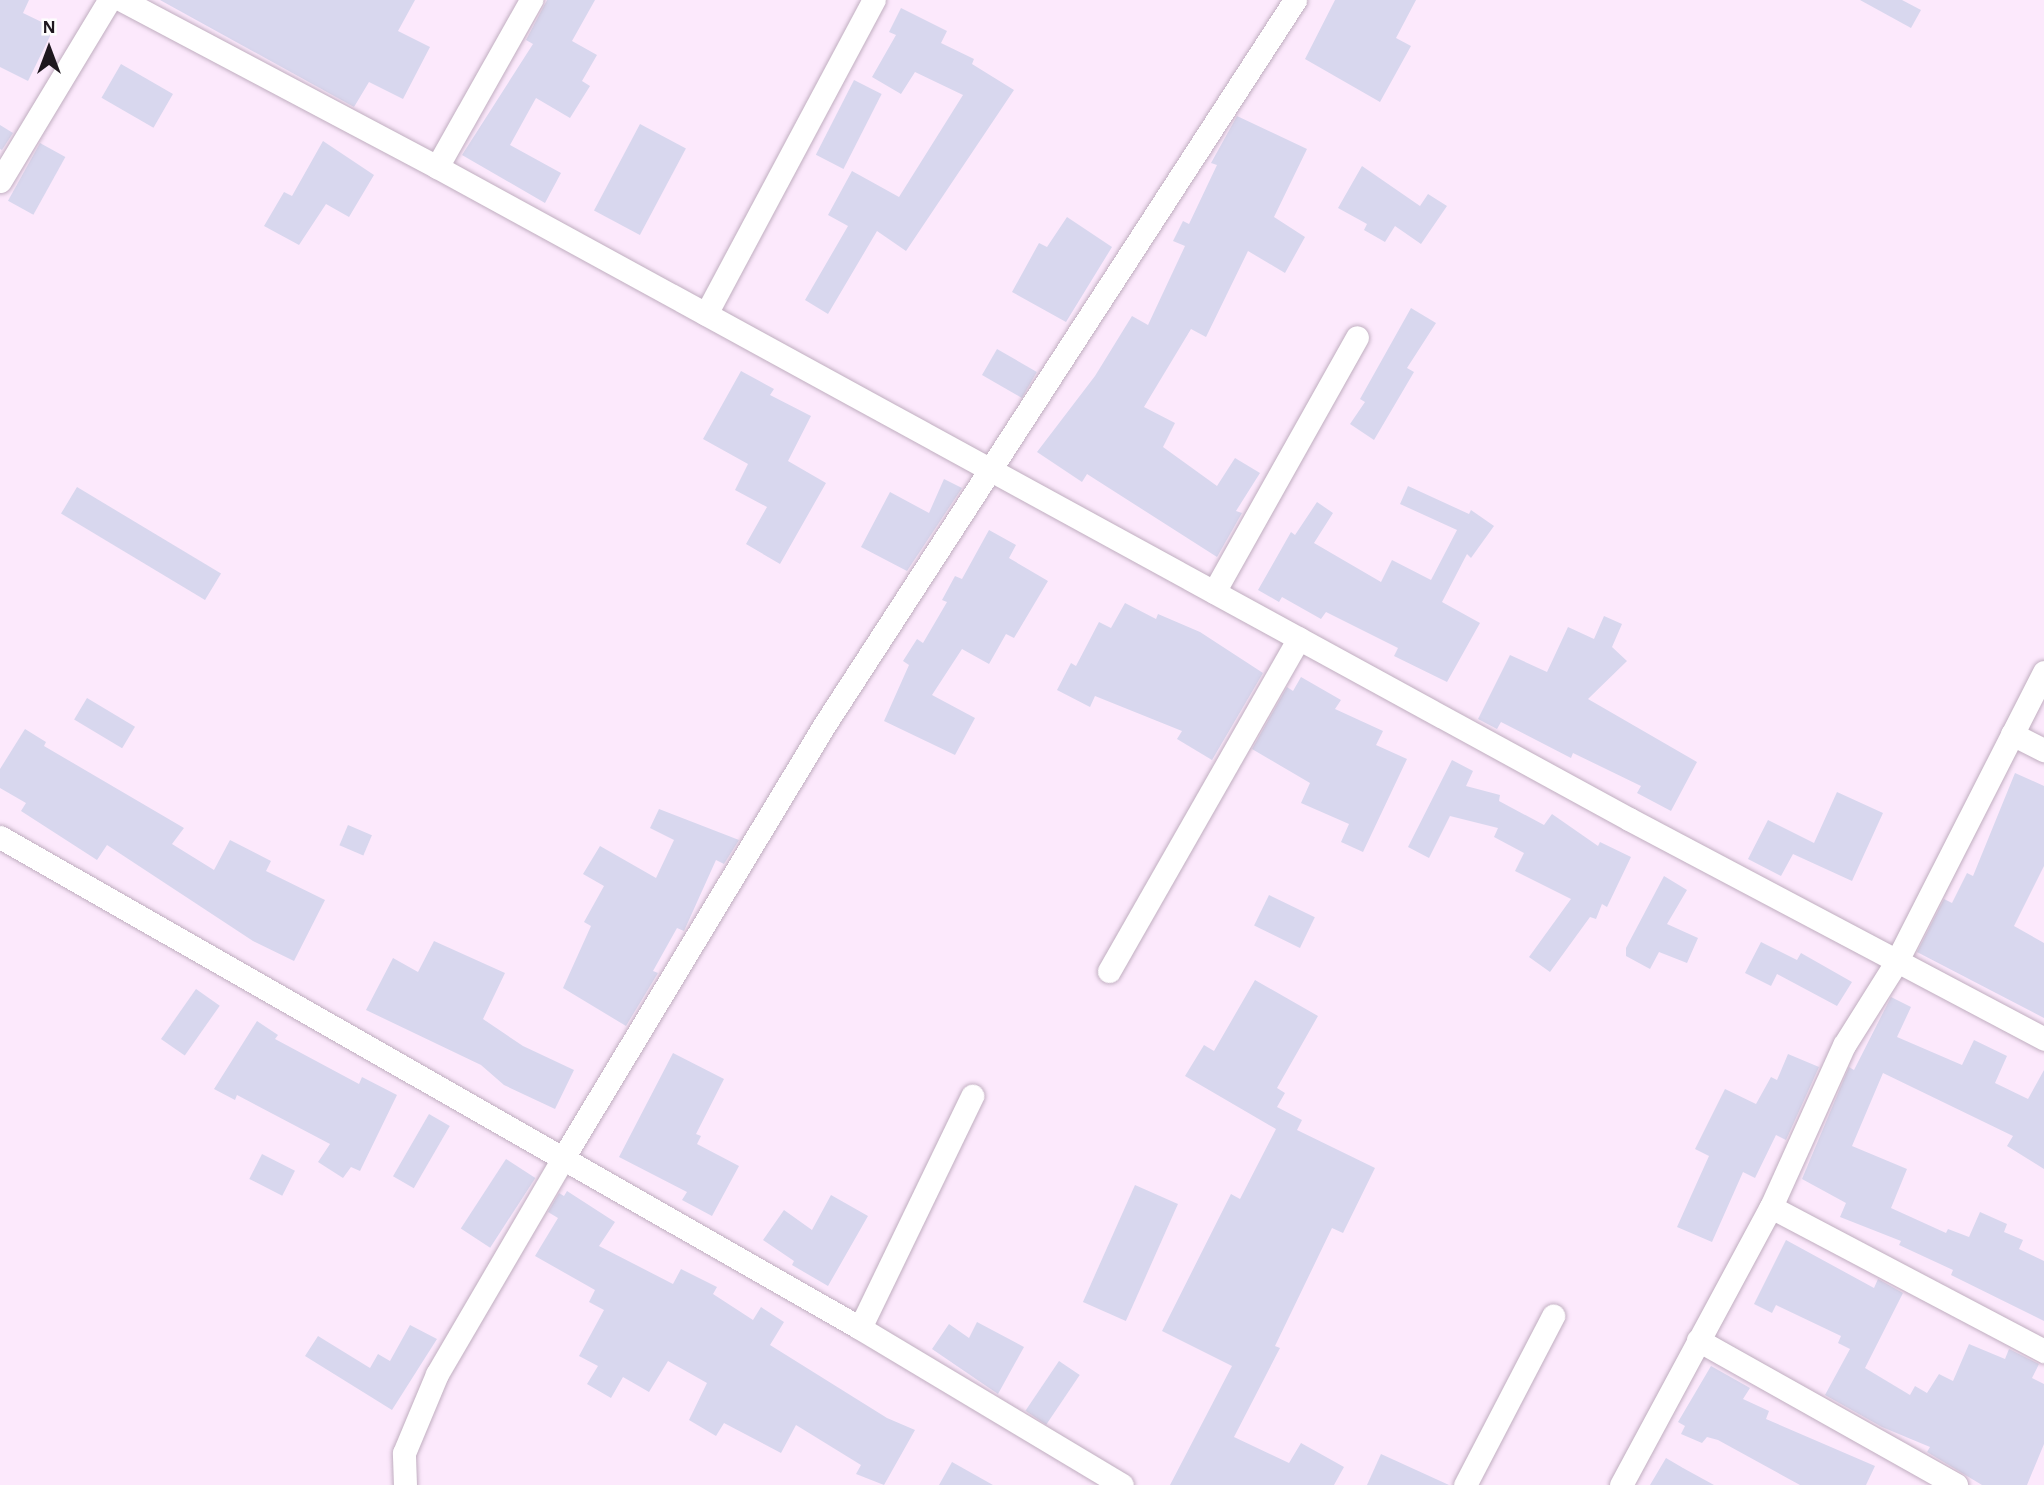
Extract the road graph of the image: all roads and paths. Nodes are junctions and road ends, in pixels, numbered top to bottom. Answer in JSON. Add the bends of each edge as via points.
{"nodes":[{"id":1,"x":109,"y":0,"type":"edge"},
{"id":2,"x":122,"y":0,"type":"edge"},
{"id":3,"x":531,"y":0,"type":"edge"},
{"id":4,"x":874,"y":0,"type":"edge"},
{"id":5,"x":1295,"y":0,"type":"edge"},
{"id":6,"x":438,"y":167,"type":"junction"},
{"id":7,"x":0,"y":181,"type":"edge"},
{"id":8,"x":706,"y":314,"type":"junction"},
{"id":9,"x":1357,"y":337,"type":"dead end"},
{"id":10,"x":991,"y":470,"type":"junction"},
{"id":11,"x":1214,"y":592,"type":"junction"},
{"id":12,"x":1299,"y":638,"type":"junction"},
{"id":13,"x":2044,"y":672,"type":"edge"},
{"id":14,"x":2012,"y":734,"type":"junction"},
{"id":15,"x":2044,"y":750,"type":"edge"},
{"id":16,"x":0,"y":837,"type":"edge"},
{"id":17,"x":1897,"y":961,"type":"junction"},
{"id":18,"x":1109,"y":971,"type":"dead end"},
{"id":19,"x":2044,"y":1039,"type":"edge"},
{"id":20,"x":972,"y":1096,"type":"dead end"},
{"id":21,"x":563,"y":1158,"type":"junction"},
{"id":22,"x":1771,"y":1207,"type":"junction"},
{"id":23,"x":1553,"y":1317,"type":"dead end"},
{"id":24,"x":860,"y":1328,"type":"junction"},
{"id":25,"x":1698,"y":1340,"type":"junction"},
{"id":26,"x":2044,"y":1351,"type":"edge"},
{"id":27,"x":405,"y":1485,"type":"edge"},
{"id":28,"x":1122,"y":1485,"type":"edge"},
{"id":29,"x":1465,"y":1485,"type":"edge"},
{"id":30,"x":1621,"y":1485,"type":"edge"},
{"id":31,"x":1956,"y":1485,"type":"edge"}],
"edges":[{"from":1,"to":7,"type":"street"},
{"from":2,"to":6,"type":"street"},
{"from":3,"to":6,"type":"street"},
{"from":4,"to":8,"type":"street"},
{"from":5,"to":10,"type":"street"},
{"from":6,"to":8,"type":"street"},
{"from":8,"to":10,"type":"street"},
{"from":9,"to":11,"type":"street"},
{"from":10,"to":11,"type":"street"},
{"from":10,"to":21,"type":"street","via":[[825,724]]},
{"from":11,"to":12,"type":"street"},
{"from":12,"to":17,"type":"street"},
{"from":12,"to":18,"type":"street"},
{"from":13,"to":14,"type":"street"},
{"from":14,"to":15,"type":"street"},
{"from":14,"to":17,"type":"street"},
{"from":16,"to":21,"type":"street"},
{"from":17,"to":19,"type":"street"},
{"from":17,"to":22,"type":"street","via":[[1844,1045]]},
{"from":20,"to":24,"type":"street"},
{"from":21,"to":24,"type":"street"},
{"from":21,"to":27,"type":"street","via":[[437,1374],[404,1454]]},
{"from":22,"to":25,"type":"street"},
{"from":22,"to":26,"type":"street"},
{"from":23,"to":29,"type":"street"},
{"from":24,"to":28,"type":"street"},
{"from":25,"to":30,"type":"street"},
{"from":25,"to":31,"type":"street"}]}
